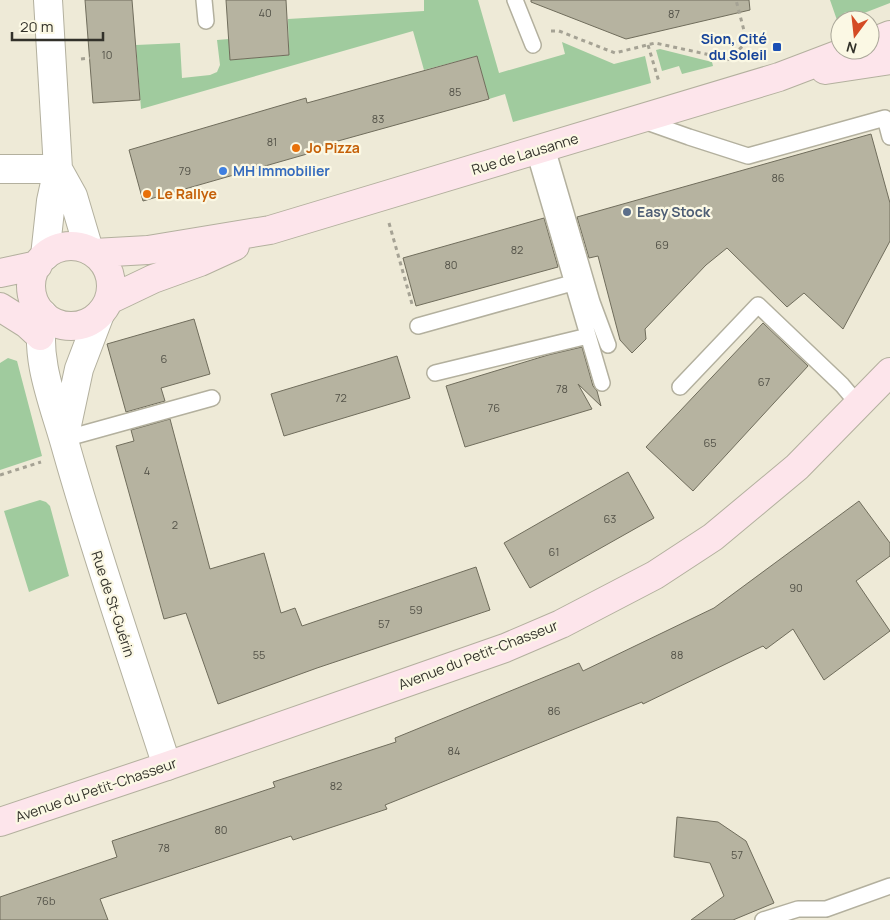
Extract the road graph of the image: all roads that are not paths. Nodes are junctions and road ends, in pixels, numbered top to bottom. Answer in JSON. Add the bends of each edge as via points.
{"nodes":[{"id":1,"x":48,"y":0,"type":"edge"},
{"id":2,"x":204,"y":0,"type":"edge"},
{"id":3,"x":515,"y":0,"type":"edge"},
{"id":4,"x":206,"y":21,"type":"dead end"},
{"id":5,"x":534,"y":45,"type":"dead end"},
{"id":6,"x":830,"y":58,"type":"edge"},
{"id":7,"x":890,"y":60,"type":"edge"},
{"id":8,"x":779,"y":77,"type":"junction"},
{"id":9,"x":640,"y":120,"type":"junction"},
{"id":10,"x":890,"y":137,"type":"edge"},
{"id":11,"x":540,"y":150,"type":"junction"},
{"id":12,"x":0,"y":169,"type":"edge"},
{"id":13,"x":58,"y":169,"type":"junction"},
{"id":14,"x":270,"y":230,"type":"junction"},
{"id":15,"x":92,"y":251,"type":"junction"},
{"id":16,"x":41,"y":260,"type":"junction"},
{"id":17,"x":0,"y":273,"type":"edge"},
{"id":18,"x":572,"y":283,"type":"junction"},
{"id":19,"x":0,"y":306,"type":"edge"},
{"id":20,"x":104,"y":307,"type":"junction"},
{"id":21,"x":40,"y":319,"type":"junction"},
{"id":22,"x":418,"y":326,"type":"road end"},
{"id":23,"x":588,"y":336,"type":"junction"},
{"id":24,"x":608,"y":345,"type":"dead end"},
{"id":25,"x":890,"y":372,"type":"edge"},
{"id":26,"x":436,"y":373,"type":"dead end"},
{"id":27,"x":602,"y":384,"type":"dead end"},
{"id":28,"x":680,"y":387,"type":"dead end"},
{"id":29,"x":212,"y":398,"type":"dead end"},
{"id":30,"x":858,"y":404,"type":"junction"},
{"id":31,"x":66,"y":447,"type":"junction"},
{"id":32,"x":167,"y":766,"type":"junction"},
{"id":33,"x":0,"y":822,"type":"edge"},
{"id":34,"x":890,"y":886,"type":"edge"},
{"id":35,"x":762,"y":920,"type":"edge"}],
"edges":[{"from":1,"to":13,"type":"street"},
{"from":2,"to":4,"type":"lane"},
{"from":3,"to":5,"type":"lane"},
{"from":6,"to":8,"type":"street","name":"Rue de Lausanne"},
{"from":7,"to":8,"type":"street","name":"Rue de Lausanne"},
{"from":8,"to":9,"type":"street","name":"Rue de Lausanne"},
{"from":9,"to":10,"type":"lane","via":[[748,156],[885,118]]},
{"from":9,"to":11,"type":"street","name":"Rue de Lausanne"},
{"from":11,"to":14,"type":"street","name":"Rue de Lausanne"},
{"from":11,"to":18,"type":"lane"},
{"from":11,"to":24,"type":"lane"},
{"from":12,"to":13,"type":"street"},
{"from":13,"to":15,"type":"street","via":[[73,196]]},
{"from":13,"to":16,"type":"street"},
{"from":14,"to":15,"type":"street","name":"Rue de Lausanne","via":[[148,250]]},
{"from":14,"to":20,"type":"street","name":"Rue de Lausanne","via":[[153,279]]},
{"from":15,"to":16,"type":"street","via":[[66,246],[54,249]]},
{"from":15,"to":20,"type":"street","via":[[104,262],[110,274],[111,288]]},
{"from":16,"to":17,"type":"street"},
{"from":16,"to":21,"type":"street","via":[[33,275],[32,286]]},
{"from":18,"to":22,"type":"lane"},
{"from":18,"to":23,"type":"lane"},
{"from":19,"to":21,"type":"street"},
{"from":20,"to":21,"type":"street","via":[[92,320],[72,326]]},
{"from":20,"to":31,"type":"street","name":"Rue de St-Guérin","via":[[79,369]]},
{"from":21,"to":31,"type":"street","name":"Rue de St-Guérin","via":[[50,399]]},
{"from":23,"to":26,"type":"lane"},
{"from":23,"to":27,"type":"lane"},
{"from":25,"to":30,"type":"street","name":"Avenue du Petit-Chasseur"},
{"from":28,"to":30,"type":"lane","via":[[758,305]]},
{"from":29,"to":31,"type":"lane"},
{"from":30,"to":32,"type":"street","name":"Avenue du Petit-Chasseur","via":[[797,467],[713,537],[655,575],[570,620],[505,648]]},
{"from":31,"to":32,"type":"street","name":"Rue de St-Guérin","via":[[92,540]]},
{"from":32,"to":33,"type":"street","name":"Avenue du Petit-Chasseur"},
{"from":34,"to":35,"type":"lane","via":[[826,910],[798,909]]}]}
